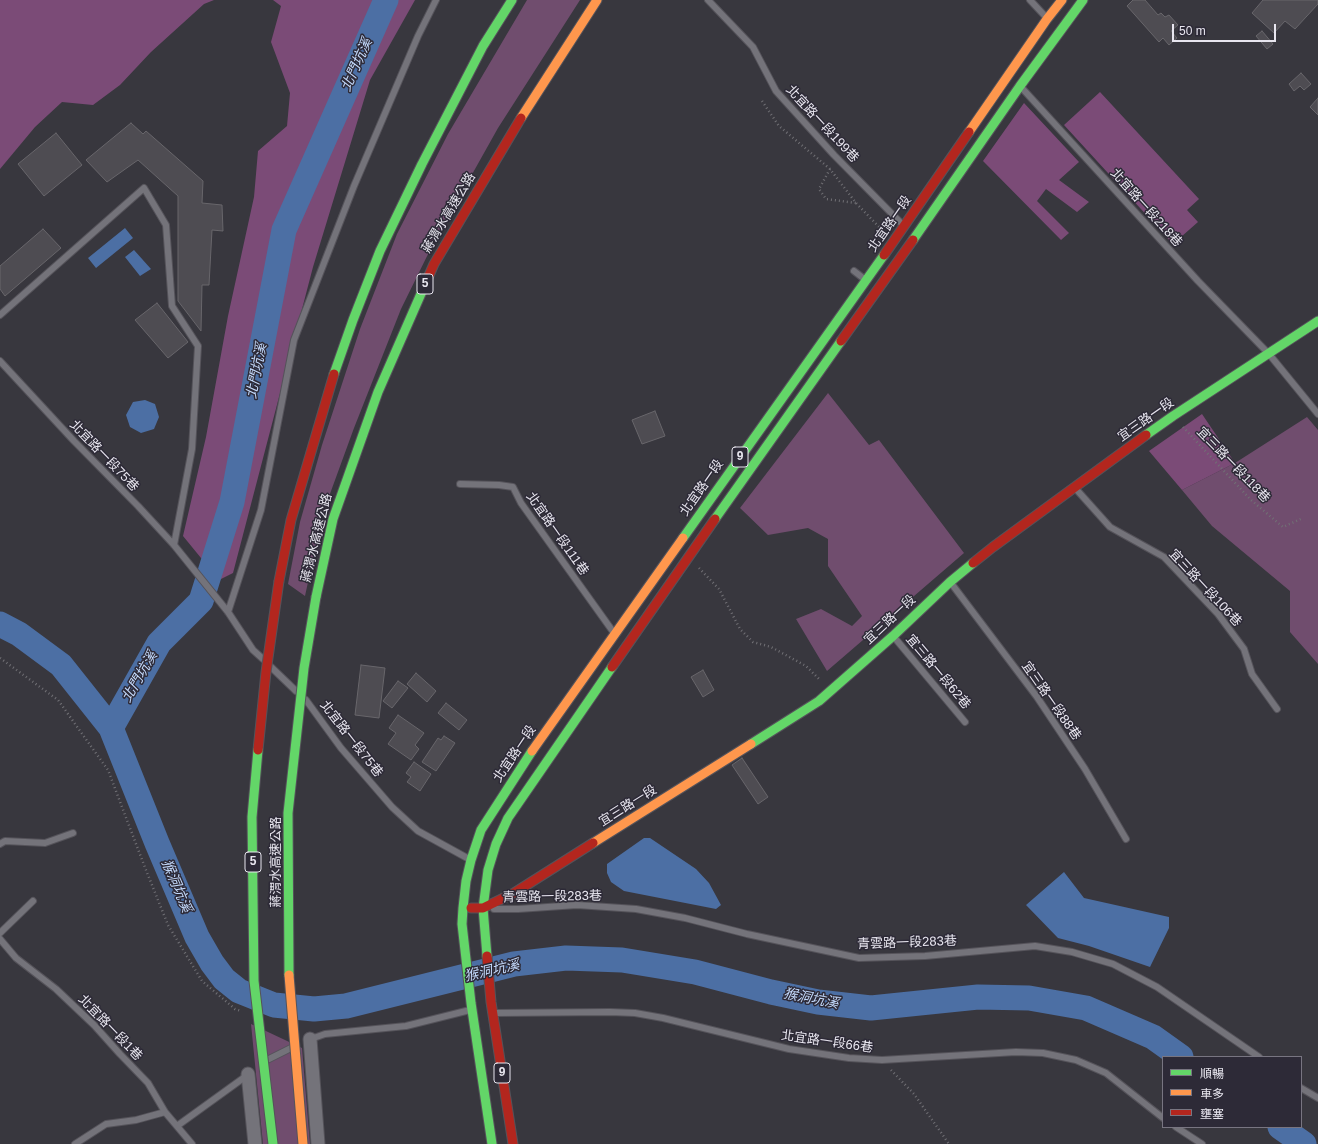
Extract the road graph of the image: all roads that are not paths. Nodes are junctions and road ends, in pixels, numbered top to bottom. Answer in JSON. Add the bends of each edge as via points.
{"nodes":[{"id":1,"x":436,"y":0,"type":"edge"},
{"id":2,"x":512,"y":0,"type":"edge"},
{"id":3,"x":597,"y":0,"type":"edge"},
{"id":4,"x":708,"y":0,"type":"edge"},
{"id":5,"x":1030,"y":0,"type":"edge"},
{"id":6,"x":1062,"y":0,"type":"edge"},
{"id":7,"x":1083,"y":0,"type":"edge"},
{"id":8,"x":1055,"y":24,"type":"junction"},
{"id":9,"x":1015,"y":80,"type":"junction"},
{"id":10,"x":904,"y":226,"type":"junction"},
{"id":11,"x":915,"y":237,"type":"junction"},
{"id":12,"x":854,"y":271,"type":"dead end"},
{"id":13,"x":866,"y":280,"type":"junction"},
{"id":14,"x":0,"y":315,"type":"edge"},
{"id":15,"x":1318,"y":321,"type":"edge"},
{"id":16,"x":1269,"y":354,"type":"junction"},
{"id":17,"x":0,"y":361,"type":"edge"},
{"id":18,"x":1318,"y":414,"type":"edge"},
{"id":19,"x":460,"y":484,"type":"dead end"},
{"id":20,"x":1075,"y":488,"type":"junction"},
{"id":21,"x":174,"y":545,"type":"junction"},
{"id":22,"x":950,"y":582,"type":"junction"},
{"id":23,"x":228,"y":612,"type":"junction"},
{"id":24,"x":615,"y":635,"type":"junction"},
{"id":25,"x":893,"y":636,"type":"junction"},
{"id":26,"x":1277,"y":709,"type":"dead end"},
{"id":27,"x":965,"y":722,"type":"dead end"},
{"id":28,"x":73,"y":833,"type":"dead end"},
{"id":29,"x":1126,"y":839,"type":"dead end"},
{"id":30,"x":0,"y":844,"type":"edge"},
{"id":31,"x":479,"y":865,"type":"junction"},
{"id":32,"x":33,"y":901,"type":"dead end"},
{"id":33,"x":463,"y":908,"type":"junction"},
{"id":34,"x":483,"y":908,"type":"junction"},
{"id":35,"x":0,"y":933,"type":"edge"},
{"id":36,"x":0,"y":939,"type":"edge"},
{"id":37,"x":474,"y":1008,"type":"junction"},
{"id":38,"x":490,"y":1013,"type":"junction"},
{"id":39,"x":310,"y":1039,"type":"junction"},
{"id":40,"x":1258,"y":1056,"type":"edge"},
{"id":41,"x":254,"y":1070,"type":"junction"},
{"id":42,"x":1302,"y":1089,"type":"edge"},
{"id":43,"x":1318,"y":1098,"type":"edge"},
{"id":44,"x":164,"y":1112,"type":"junction"},
{"id":45,"x":1162,"y":1117,"type":"edge"},
{"id":46,"x":177,"y":1126,"type":"junction"},
{"id":47,"x":1178,"y":1128,"type":"edge"},
{"id":48,"x":74,"y":1144,"type":"edge"},
{"id":49,"x":192,"y":1144,"type":"edge"},
{"id":50,"x":255,"y":1144,"type":"edge"},
{"id":51,"x":273,"y":1144,"type":"edge"},
{"id":52,"x":303,"y":1144,"type":"edge"},
{"id":53,"x":318,"y":1144,"type":"edge"},
{"id":54,"x":492,"y":1144,"type":"edge"},
{"id":55,"x":513,"y":1144,"type":"edge"},
{"id":56,"x":1202,"y":1144,"type":"edge"}],
"edges":[{"from":1,"to":23,"type":"lane","via":[[354,186],[294,340],[261,510]]},
{"from":2,"to":51,"type":"main road","name":"蔣渭水高速公路","number":"5","bridge":true,"via":[[480,53],[380,251],[330,386],[291,520],[266,672],[252,818],[254,981]]},
{"from":3,"to":52,"type":"main road","name":"蔣渭水高速公路","number":"5","bridge":true,"via":[[530,102],[434,264],[378,392],[333,519],[304,668],[288,813],[289,985]]},
{"from":4,"to":10,"type":"lane","name":"北宜路一段199巷","via":[[753,47],[776,91]]},
{"from":5,"to":8,"type":"lane"},
{"from":6,"to":8,"type":"main road","name":"北宜路一段","number":"9"},
{"from":7,"to":8,"type":"main road","name":"北宜路一段","number":"9"},
{"from":8,"to":9,"type":"main road","name":"北宜路一段","number":"9"},
{"from":8,"to":9,"type":"main road","name":"北宜路一段","number":"9"},
{"from":9,"to":10,"type":"main road","name":"北宜路一段","number":"9"},
{"from":9,"to":11,"type":"main road","name":"北宜路一段","number":"9"},
{"from":9,"to":16,"type":"lane","name":"北宜路一段218巷","via":[[1198,281]]},
{"from":10,"to":11,"type":"lane","name":"北宜路一段199巷"},
{"from":10,"to":13,"type":"main road","name":"北宜路一段","number":"9"},
{"from":11,"to":31,"type":"main road","name":"北宜路一段","number":"9","via":[[688,557],[508,818],[496,844]]},
{"from":12,"to":13,"type":"lane"},
{"from":13,"to":24,"type":"main road","name":"北宜路一段","number":"9"},
{"from":14,"to":21,"type":"lane","via":[[144,188],[166,225],[172,306],[198,346],[192,449]]},
{"from":15,"to":16,"type":"main road","name":"宜三路一段"},
{"from":16,"to":18,"type":"lane","name":"北宜路一段218巷"},
{"from":16,"to":20,"type":"main road","name":"宜三路一段","via":[[1173,416]]},
{"from":17,"to":21,"type":"lane","name":"北宜路一段75巷"},
{"from":19,"to":24,"type":"lane","name":"北宜路一段111巷","via":[[513,487],[521,503]]},
{"from":20,"to":22,"type":"main road","name":"宜三路一段","via":[[993,547]]},
{"from":20,"to":26,"type":"lane","name":"宜三路一段106巷","via":[[1110,527],[1164,557],[1218,614],[1244,648],[1252,674]]},
{"from":21,"to":23,"type":"lane","name":"北宜路一段75巷"},
{"from":22,"to":25,"type":"main road","name":"宜三路一段"},
{"from":22,"to":29,"type":"lane","name":"宜三路一段88巷","via":[[1037,697],[1085,769]]},
{"from":23,"to":31,"type":"lane","name":"北宜路一段75巷","via":[[253,650],[309,703],[341,748],[392,807],[418,830]]},
{"from":24,"to":31,"type":"main road","name":"北宜路一段","number":"9","via":[[525,762],[481,830]]},
{"from":25,"to":27,"type":"lane","name":"宜三路一段62巷"},
{"from":25,"to":34,"type":"main road","name":"宜三路一段","via":[[819,701],[786,723],[514,893]]},
{"from":28,"to":30,"type":"lane","via":[[45,843],[5,841]]},
{"from":31,"to":33,"type":"main road","name":"北宜路一段","number":"9","via":[[466,881]]},
{"from":31,"to":34,"type":"main road","name":"北宜路一段","number":"9"},
{"from":32,"to":35,"type":"lane"},
{"from":33,"to":34,"type":"main road","name":"宜三路一段"},
{"from":33,"to":37,"type":"main road","name":"北宜路一段","number":"9","via":[[463,931]]},
{"from":34,"to":38,"type":"main road","name":"北宜路一段","number":"9"},
{"from":34,"to":40,"type":"lane","name":"青雲路一段283巷","via":[[518,909],[577,905],[636,909],[859,958],[925,956],[1035,946],[1072,952],[1113,964],[1157,987]]},
{"from":36,"to":44,"type":"lane","name":"北宜路一段1巷","via":[[16,958],[94,1025],[148,1083]]},
{"from":37,"to":39,"type":"lane","via":[[406,1026],[325,1034]]},
{"from":37,"to":54,"type":"main road","number":"9"},
{"from":38,"to":45,"type":"lane","name":"北宜路一段66巷","via":[[634,1013],[788,1049],[849,1058],[882,1060],[1016,1052],[1043,1053],[1076,1060],[1106,1073]]},
{"from":38,"to":55,"type":"main road","number":"9"},
{"from":39,"to":41,"type":"lane","via":[[264,1062]]},
{"from":39,"to":53,"type":"street"},
{"from":41,"to":46,"type":"lane"},
{"from":41,"to":50,"type":"street"},
{"from":42,"to":43,"type":"lane"},
{"from":44,"to":46,"type":"lane","name":"北宜路一段1巷"},
{"from":44,"to":48,"type":"lane","via":[[136,1120],[106,1124]]},
{"from":46,"to":49,"type":"lane","name":"北宜路一段1巷"},
{"from":47,"to":56,"type":"lane"}]}
